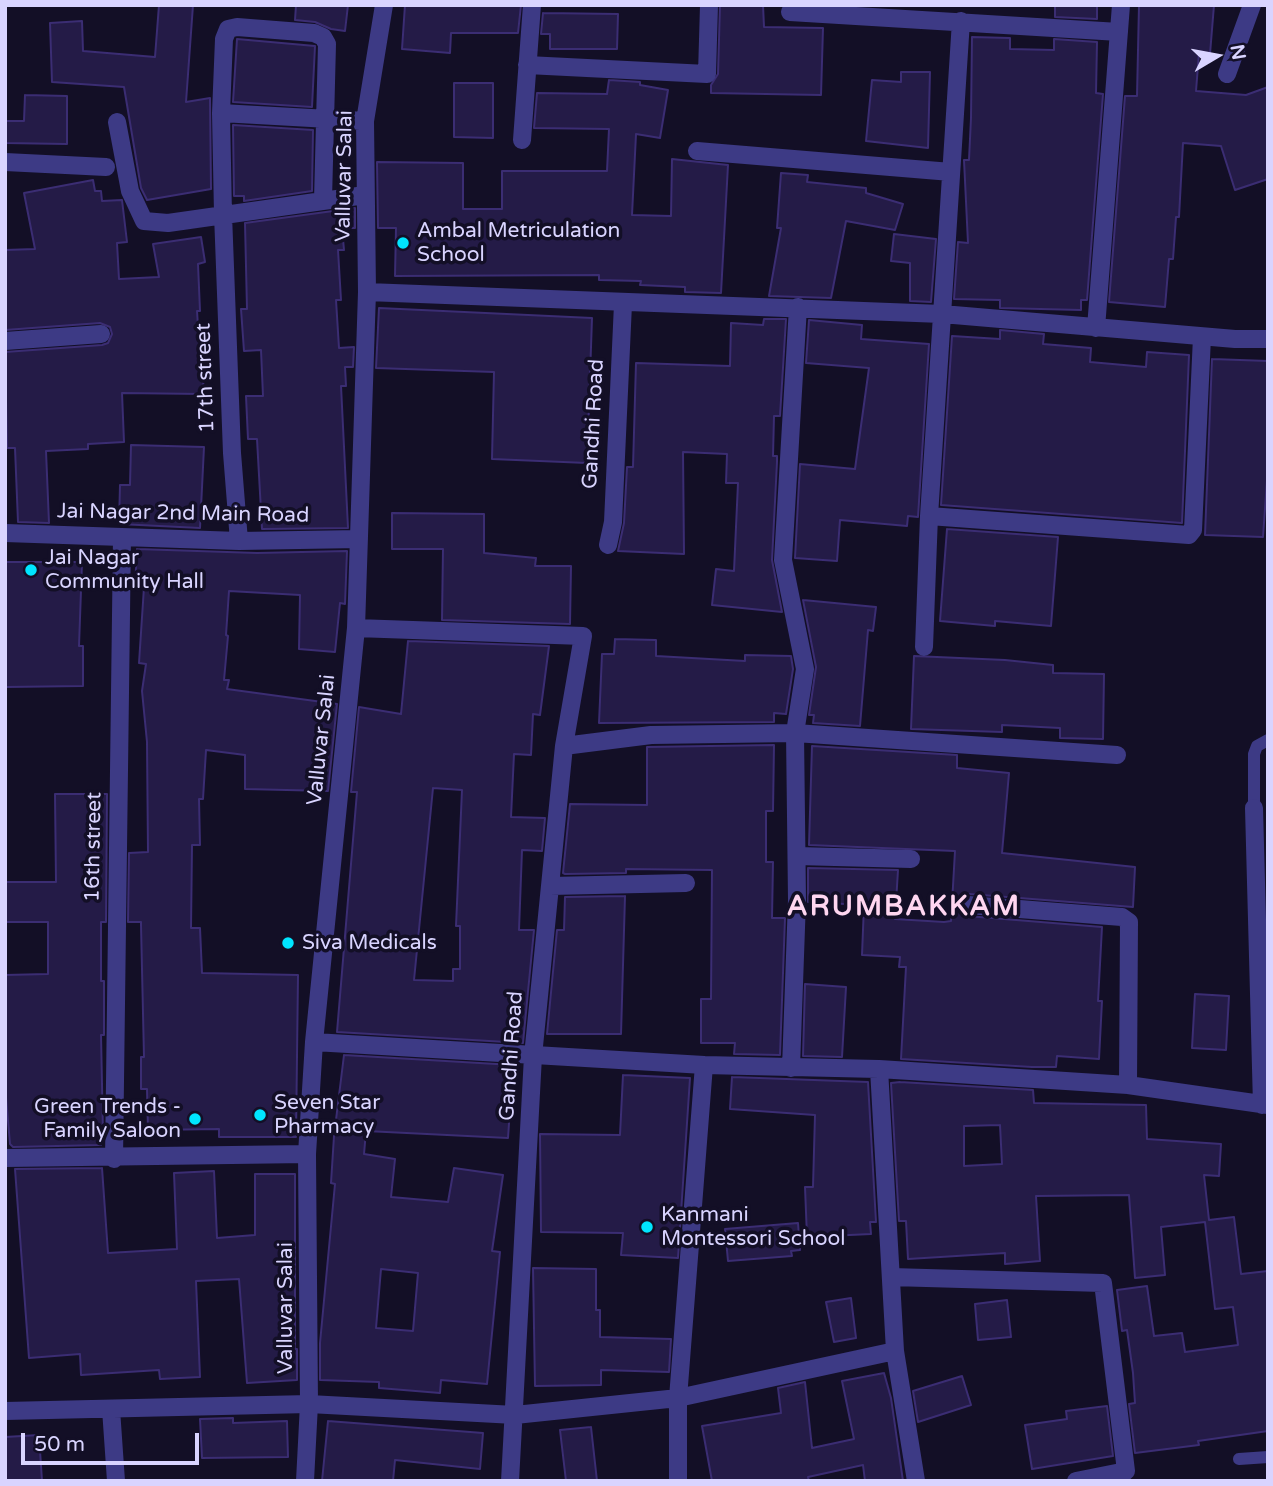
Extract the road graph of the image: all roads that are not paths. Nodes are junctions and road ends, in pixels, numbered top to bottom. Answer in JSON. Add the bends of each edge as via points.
{"nodes":[{"id":1,"x":384,"y":5,"type":"edge"},
{"id":2,"x":532,"y":5,"type":"edge"},
{"id":3,"x":709,"y":5,"type":"edge"},
{"id":4,"x":1121,"y":5,"type":"edge"},
{"id":5,"x":1252,"y":5,"type":"edge"},
{"id":6,"x":790,"y":12,"type":"dead end"},
{"id":7,"x":961,"y":21,"type":"junction"},
{"id":8,"x":1119,"y":32,"type":"junction"},
{"id":9,"x":527,"y":65,"type":"junction"},
{"id":10,"x":1227,"y":74,"type":"dead end"},
{"id":11,"x":221,"y":113,"type":"junction"},
{"id":12,"x":325,"y":118,"type":"junction"},
{"id":13,"x":365,"y":121,"type":"junction"},
{"id":14,"x":117,"y":122,"type":"dead end"},
{"id":15,"x":522,"y":140,"type":"dead end"},
{"id":16,"x":696,"y":151,"type":"dead end"},
{"id":17,"x":5,"y":162,"type":"edge"},
{"id":18,"x":106,"y":167,"type":"dead end"},
{"id":19,"x":951,"y":172,"type":"junction"},
{"id":20,"x":365,"y":195,"type":"junction"},
{"id":21,"x":323,"y":200,"type":"junction"},
{"id":22,"x":223,"y":214,"type":"junction"},
{"id":23,"x":367,"y":292,"type":"junction"},
{"id":24,"x":623,"y":304,"type":"junction"},
{"id":25,"x":798,"y":307,"type":"junction"},
{"id":26,"x":943,"y":314,"type":"junction"},
{"id":27,"x":1096,"y":328,"type":"junction"},
{"id":28,"x":101,"y":334,"type":"dead end"},
{"id":29,"x":1202,"y":337,"type":"junction"},
{"id":30,"x":1268,"y":339,"type":"edge"},
{"id":31,"x":5,"y":341,"type":"edge"},
{"id":32,"x":929,"y":516,"type":"junction"},
{"id":33,"x":5,"y":533,"type":"edge"},
{"id":34,"x":122,"y":537,"type":"junction"},
{"id":35,"x":359,"y":538,"type":"junction"},
{"id":36,"x":239,"y":541,"type":"junction"},
{"id":37,"x":608,"y":545,"type":"dead end"},
{"id":38,"x":356,"y":628,"type":"junction"},
{"id":39,"x":924,"y":647,"type":"dead end"},
{"id":40,"x":795,"y":733,"type":"junction"},
{"id":41,"x":1268,"y":740,"type":"edge"},
{"id":42,"x":564,"y":746,"type":"junction"},
{"id":43,"x":1117,"y":755,"type":"dead end"},
{"id":44,"x":1254,"y":808,"type":"joint"},
{"id":45,"x":797,"y":856,"type":"junction"},
{"id":46,"x":911,"y":859,"type":"dead end"},
{"id":47,"x":686,"y":883,"type":"dead end"},
{"id":48,"x":550,"y":886,"type":"junction"},
{"id":49,"x":968,"y":905,"type":"dead end"},
{"id":50,"x":314,"y":1042,"type":"junction"},
{"id":51,"x":533,"y":1056,"type":"junction"},
{"id":52,"x":704,"y":1065,"type":"junction"},
{"id":53,"x":791,"y":1068,"type":"junction"},
{"id":54,"x":879,"y":1069,"type":"junction"},
{"id":55,"x":1128,"y":1085,"type":"junction"},
{"id":56,"x":1265,"y":1105,"type":"edge"},
{"id":57,"x":307,"y":1154,"type":"junction"},
{"id":58,"x":5,"y":1157,"type":"edge"},
{"id":59,"x":114,"y":1158,"type":"junction"},
{"id":60,"x":891,"y":1278,"type":"junction"},
{"id":61,"x":895,"y":1351,"type":"junction"},
{"id":62,"x":678,"y":1398,"type":"junction"},
{"id":63,"x":309,"y":1404,"type":"junction"},
{"id":64,"x":111,"y":1409,"type":"junction"},
{"id":65,"x":5,"y":1411,"type":"edge"},
{"id":66,"x":515,"y":1415,"type":"junction"},
{"id":67,"x":1268,"y":1457,"type":"edge"},
{"id":68,"x":1239,"y":1459,"type":"dead end"},
{"id":69,"x":116,"y":1481,"type":"edge"},
{"id":70,"x":306,"y":1481,"type":"edge"},
{"id":71,"x":510,"y":1481,"type":"edge"},
{"id":72,"x":678,"y":1481,"type":"edge"},
{"id":73,"x":916,"y":1481,"type":"edge"},
{"id":74,"x":1076,"y":1481,"type":"edge"}],
"edges":[{"from":1,"to":13,"type":"street","name":"Valluvar Salai"},
{"from":2,"to":9,"type":"street"},
{"from":3,"to":9,"type":"street","via":[[706,74]]},
{"from":4,"to":8,"type":"street"},
{"from":5,"to":10,"type":"street"},
{"from":6,"to":7,"type":"street"},
{"from":7,"to":8,"type":"street"},
{"from":7,"to":19,"type":"street"},
{"from":8,"to":27,"type":"street"},
{"from":9,"to":15,"type":"street"},
{"from":11,"to":12,"type":"street"},
{"from":11,"to":12,"type":"street","name":"17th street","via":[[224,39],[228,29],[237,27],[323,37],[327,44]]},
{"from":11,"to":22,"type":"street","name":"17th street"},
{"from":12,"to":13,"type":"street"},
{"from":12,"to":21,"type":"street"},
{"from":13,"to":20,"type":"street","name":"Valluvar Salai"},
{"from":14,"to":22,"type":"street","via":[[130,191],[145,221],[168,223]]},
{"from":16,"to":19,"type":"street"},
{"from":17,"to":18,"type":"street"},
{"from":19,"to":26,"type":"street"},
{"from":20,"to":21,"type":"street"},
{"from":20,"to":23,"type":"street","name":"Valluvar Salai"},
{"from":21,"to":22,"type":"street"},
{"from":22,"to":36,"type":"street","name":"17th street"},
{"from":23,"to":24,"type":"street"},
{"from":23,"to":35,"type":"street","name":"Valluvar Salai"},
{"from":24,"to":25,"type":"street"},
{"from":24,"to":37,"type":"street","name":"Gandhi Road","via":[[613,522]]},
{"from":25,"to":26,"type":"street"},
{"from":25,"to":40,"type":"street","via":[[783,560],[805,669]]},
{"from":26,"to":27,"type":"street"},
{"from":26,"to":32,"type":"street"},
{"from":27,"to":29,"type":"street"},
{"from":28,"to":31,"type":"street"},
{"from":29,"to":30,"type":"street"},
{"from":29,"to":32,"type":"street","via":[[1193,530],[1189,535]]},
{"from":32,"to":39,"type":"street"},
{"from":33,"to":34,"type":"street","name":"Jai Nagar 2nd Main Road"},
{"from":34,"to":36,"type":"street","name":"Jai Nagar 2nd Main Road"},
{"from":34,"to":59,"type":"street","name":"16th street"},
{"from":35,"to":36,"type":"street","name":"Jai Nagar 2nd Main Road"},
{"from":35,"to":38,"type":"street","name":"Valluvar Salai"},
{"from":38,"to":42,"type":"street","name":"Gandhi Road","via":[[583,636]]},
{"from":38,"to":50,"type":"street","name":"Valluvar Salai"},
{"from":40,"to":42,"type":"street","via":[[651,735]]},
{"from":40,"to":43,"type":"street"},
{"from":40,"to":45,"type":"street"},
{"from":41,"to":44,"type":"lane","via":[[1257,746],[1254,754]]},
{"from":42,"to":48,"type":"street","name":"Gandhi Road"},
{"from":44,"to":56,"type":"street"},
{"from":45,"to":46,"type":"street"},
{"from":45,"to":53,"type":"street"},
{"from":47,"to":48,"type":"street"},
{"from":48,"to":51,"type":"street","name":"Gandhi Road"},
{"from":49,"to":55,"type":"street","via":[[1122,917],[1129,922]]},
{"from":50,"to":51,"type":"street"},
{"from":50,"to":57,"type":"street","name":"Valluvar Salai"},
{"from":51,"to":52,"type":"street"},
{"from":51,"to":66,"type":"street","name":"Gandhi Road"},
{"from":52,"to":53,"type":"street"},
{"from":52,"to":62,"type":"street"},
{"from":53,"to":54,"type":"street"},
{"from":54,"to":55,"type":"street"},
{"from":54,"to":60,"type":"street"},
{"from":55,"to":56,"type":"street"},
{"from":57,"to":59,"type":"street"},
{"from":57,"to":63,"type":"street","name":"Valluvar Salai"},
{"from":58,"to":59,"type":"street"},
{"from":60,"to":61,"type":"street"},
{"from":60,"to":74,"type":"street","via":[[1103,1283],[1126,1471]]},
{"from":61,"to":62,"type":"street"},
{"from":61,"to":73,"type":"street"},
{"from":62,"to":66,"type":"street"},
{"from":62,"to":72,"type":"street"},
{"from":63,"to":64,"type":"street"},
{"from":63,"to":66,"type":"street"},
{"from":63,"to":70,"type":"street","name":"Valluvar Salai"},
{"from":64,"to":65,"type":"street"},
{"from":64,"to":69,"type":"street"},
{"from":66,"to":71,"type":"street","name":"Gandhi Road"},
{"from":67,"to":68,"type":"lane"}]}
